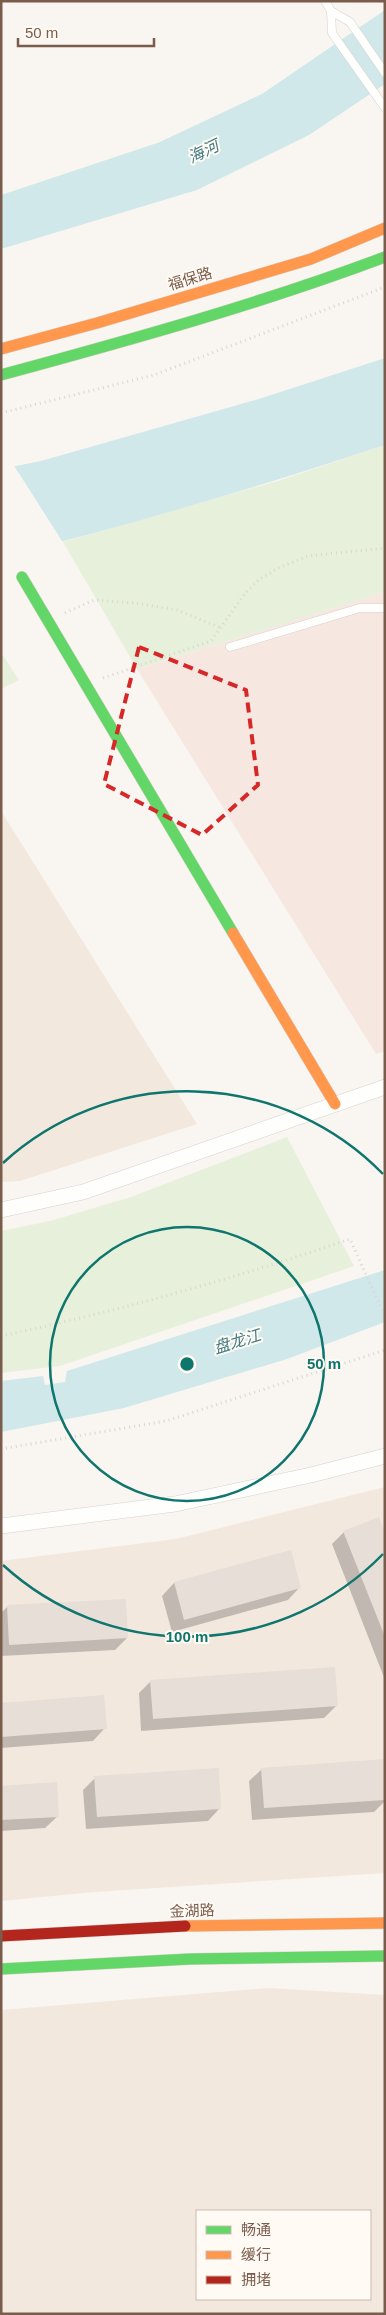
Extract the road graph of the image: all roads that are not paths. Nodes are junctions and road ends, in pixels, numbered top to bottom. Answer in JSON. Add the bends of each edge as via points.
{"nodes":[{"id":1,"x":325,"y":1,"type":"edge"},
{"id":2,"x":331,"y":11,"type":"junction"},
{"id":3,"x":385,"y":73,"type":"edge"},
{"id":4,"x":385,"y":108,"type":"edge"},
{"id":5,"x":385,"y":228,"type":"edge"},
{"id":6,"x":385,"y":257,"type":"edge"},
{"id":7,"x":1,"y":349,"type":"edge"},
{"id":8,"x":1,"y":375,"type":"edge"},
{"id":9,"x":22,"y":577,"type":"dead end"},
{"id":10,"x":385,"y":608,"type":"edge"},
{"id":11,"x":230,"y":647,"type":"dead end"},
{"id":12,"x":385,"y":1087,"type":"edge"},
{"id":13,"x":335,"y":1104,"type":"junction"},
{"id":14,"x":1,"y":1210,"type":"edge"},
{"id":15,"x":385,"y":1456,"type":"edge"},
{"id":16,"x":1,"y":1526,"type":"edge"},
{"id":17,"x":385,"y":1923,"type":"edge"},
{"id":18,"x":1,"y":1936,"type":"edge"},
{"id":19,"x":385,"y":1956,"type":"edge"},
{"id":20,"x":1,"y":1969,"type":"edge"}],
"edges":[{"from":1,"to":2,"type":"lane"},
{"from":2,"to":3,"type":"lane","via":[[350,22]]},
{"from":2,"to":4,"type":"lane","via":[[332,33]]},
{"from":5,"to":7,"type":"main road","name":"福保路","via":[[311,259]]},
{"from":6,"to":8,"type":"main road","via":[[319,282]]},
{"from":9,"to":13,"type":"main road"},
{"from":10,"to":11,"type":"lane","via":[[360,608]]},
{"from":12,"to":13,"type":"street"},
{"from":13,"to":14,"type":"street","via":[[83,1192]]},
{"from":15,"to":16,"type":"street","via":[[175,1504]]},
{"from":17,"to":18,"type":"main road","name":"金湖路","via":[[189,1926]]},
{"from":19,"to":20,"type":"main road","via":[[190,1959]]}]}
